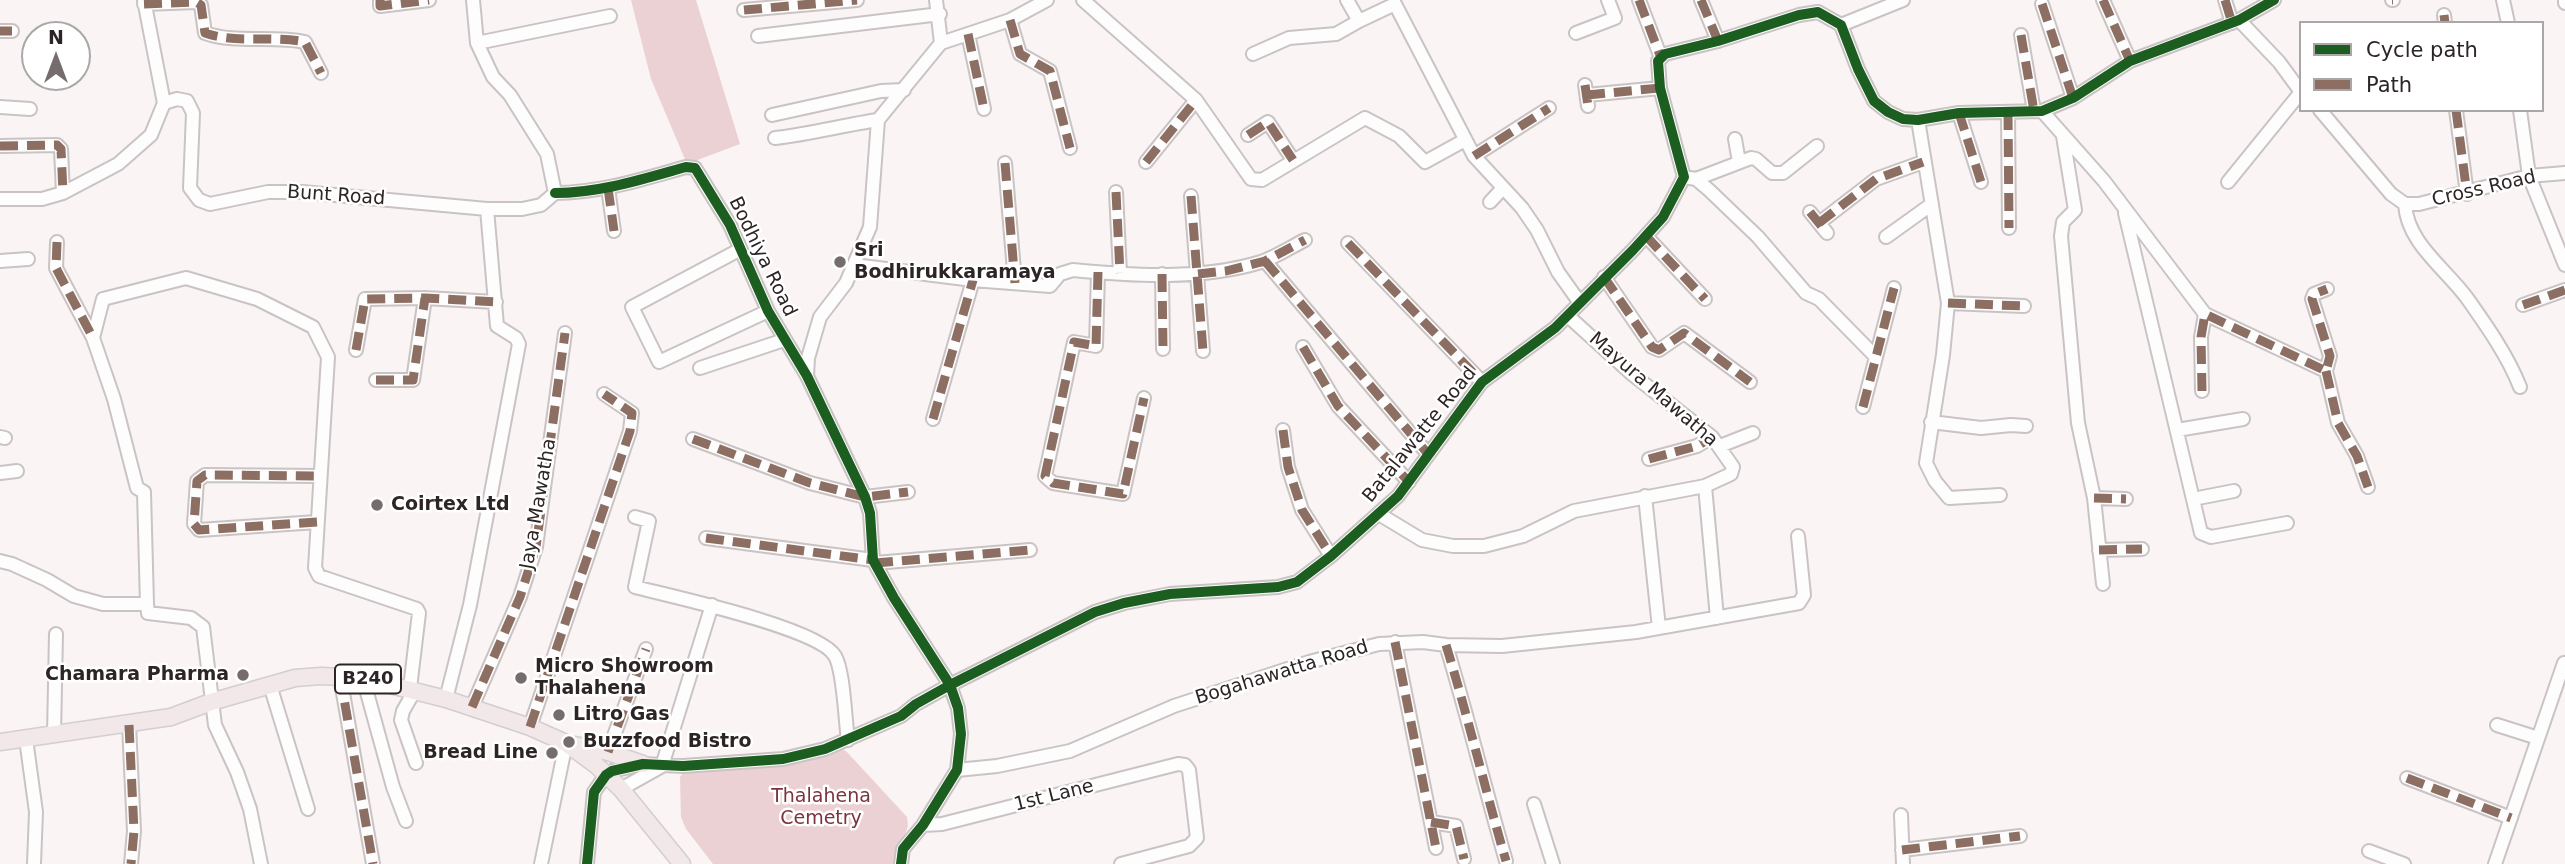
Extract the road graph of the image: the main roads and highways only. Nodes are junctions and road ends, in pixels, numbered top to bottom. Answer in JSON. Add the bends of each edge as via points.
{"nodes":[{"id":1,"x":0,"y":742,"type":"edge"},
{"id":2,"x":566,"y":744,"type":"junction"},
{"id":3,"x":643,"y":764,"type":"road end"},
{"id":4,"x":682,"y":864,"type":"edge"}],
"edges":[{"from":1,"to":2,"type":"main road","number":"B240","via":[[171,717],[295,678],[340,676],[413,689],[530,727]]},
{"from":2,"to":3,"type":"main road"},
{"from":2,"to":4,"type":"main road","number":"B240","via":[[621,789]]}]}
